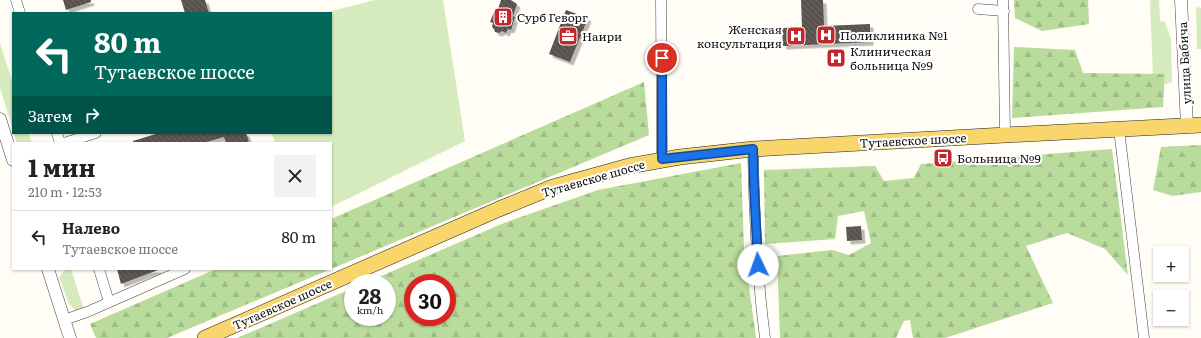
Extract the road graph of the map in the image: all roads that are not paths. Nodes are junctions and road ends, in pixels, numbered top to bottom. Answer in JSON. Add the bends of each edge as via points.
{"nodes":[{"id":1,"x":16,"y":0,"type":"edge"},
{"id":2,"x":662,"y":0,"type":"edge"},
{"id":3,"x":1003,"y":0,"type":"edge"},
{"id":4,"x":1181,"y":0,"type":"edge"},
{"id":5,"x":978,"y":9,"type":"dead end"},
{"id":6,"x":1004,"y":11,"type":"junction"},
{"id":7,"x":20,"y":12,"type":"edge"},
{"id":8,"x":0,"y":120,"type":"edge"},
{"id":9,"x":1194,"y":125,"type":"edge"},
{"id":10,"x":1120,"y":129,"type":"junction"},
{"id":11,"x":93,"y":134,"type":"edge"},
{"id":12,"x":1005,"y":135,"type":"junction"},
{"id":13,"x":67,"y":142,"type":"edge"},
{"id":14,"x":753,"y":149,"type":"junction"},
{"id":15,"x":12,"y":157,"type":"edge"},
{"id":16,"x":662,"y":159,"type":"junction"},
{"id":17,"x":48,"y":270,"type":"edge"},
{"id":18,"x":99,"y":270,"type":"edge"},
{"id":19,"x":183,"y":270,"type":"edge"},
{"id":20,"x":109,"y":302,"type":"junction"},
{"id":21,"x":64,"y":320,"type":"junction"},
{"id":22,"x":70,"y":338,"type":"edge"},
{"id":23,"x":205,"y":338,"type":"edge"},
{"id":24,"x":765,"y":338,"type":"edge"},
{"id":25,"x":1144,"y":338,"type":"edge"}],
"edges":[{"from":1,"to":7,"type":"street"},
{"from":2,"to":16,"type":"street"},
{"from":3,"to":6,"type":"street"},
{"from":4,"to":9,"type":"street","name":"улица Бабича"},
{"from":5,"to":6,"type":"street"},
{"from":6,"to":12,"type":"street"},
{"from":8,"to":15,"type":"street"},
{"from":9,"to":10,"type":"main road","name":"Тутаевское шоссе"},
{"from":10,"to":12,"type":"main road","name":"Тутаевское шоссе"},
{"from":10,"to":25,"type":"street"},
{"from":11,"to":13,"type":"street"},
{"from":12,"to":14,"type":"main road","name":"Тутаевское шоссе"},
{"from":14,"to":16,"type":"main road","name":"Тутаевское шоссе"},
{"from":14,"to":24,"type":"street","via":[[760,294]]},
{"from":16,"to":23,"type":"main road","name":"Тутаевское шоссе","via":[[622,167],[553,187]]},
{"from":17,"to":21,"type":"street"},
{"from":18,"to":20,"type":"street"},
{"from":19,"to":20,"type":"street"},
{"from":20,"to":21,"type":"street"},
{"from":21,"to":22,"type":"street"}]}
